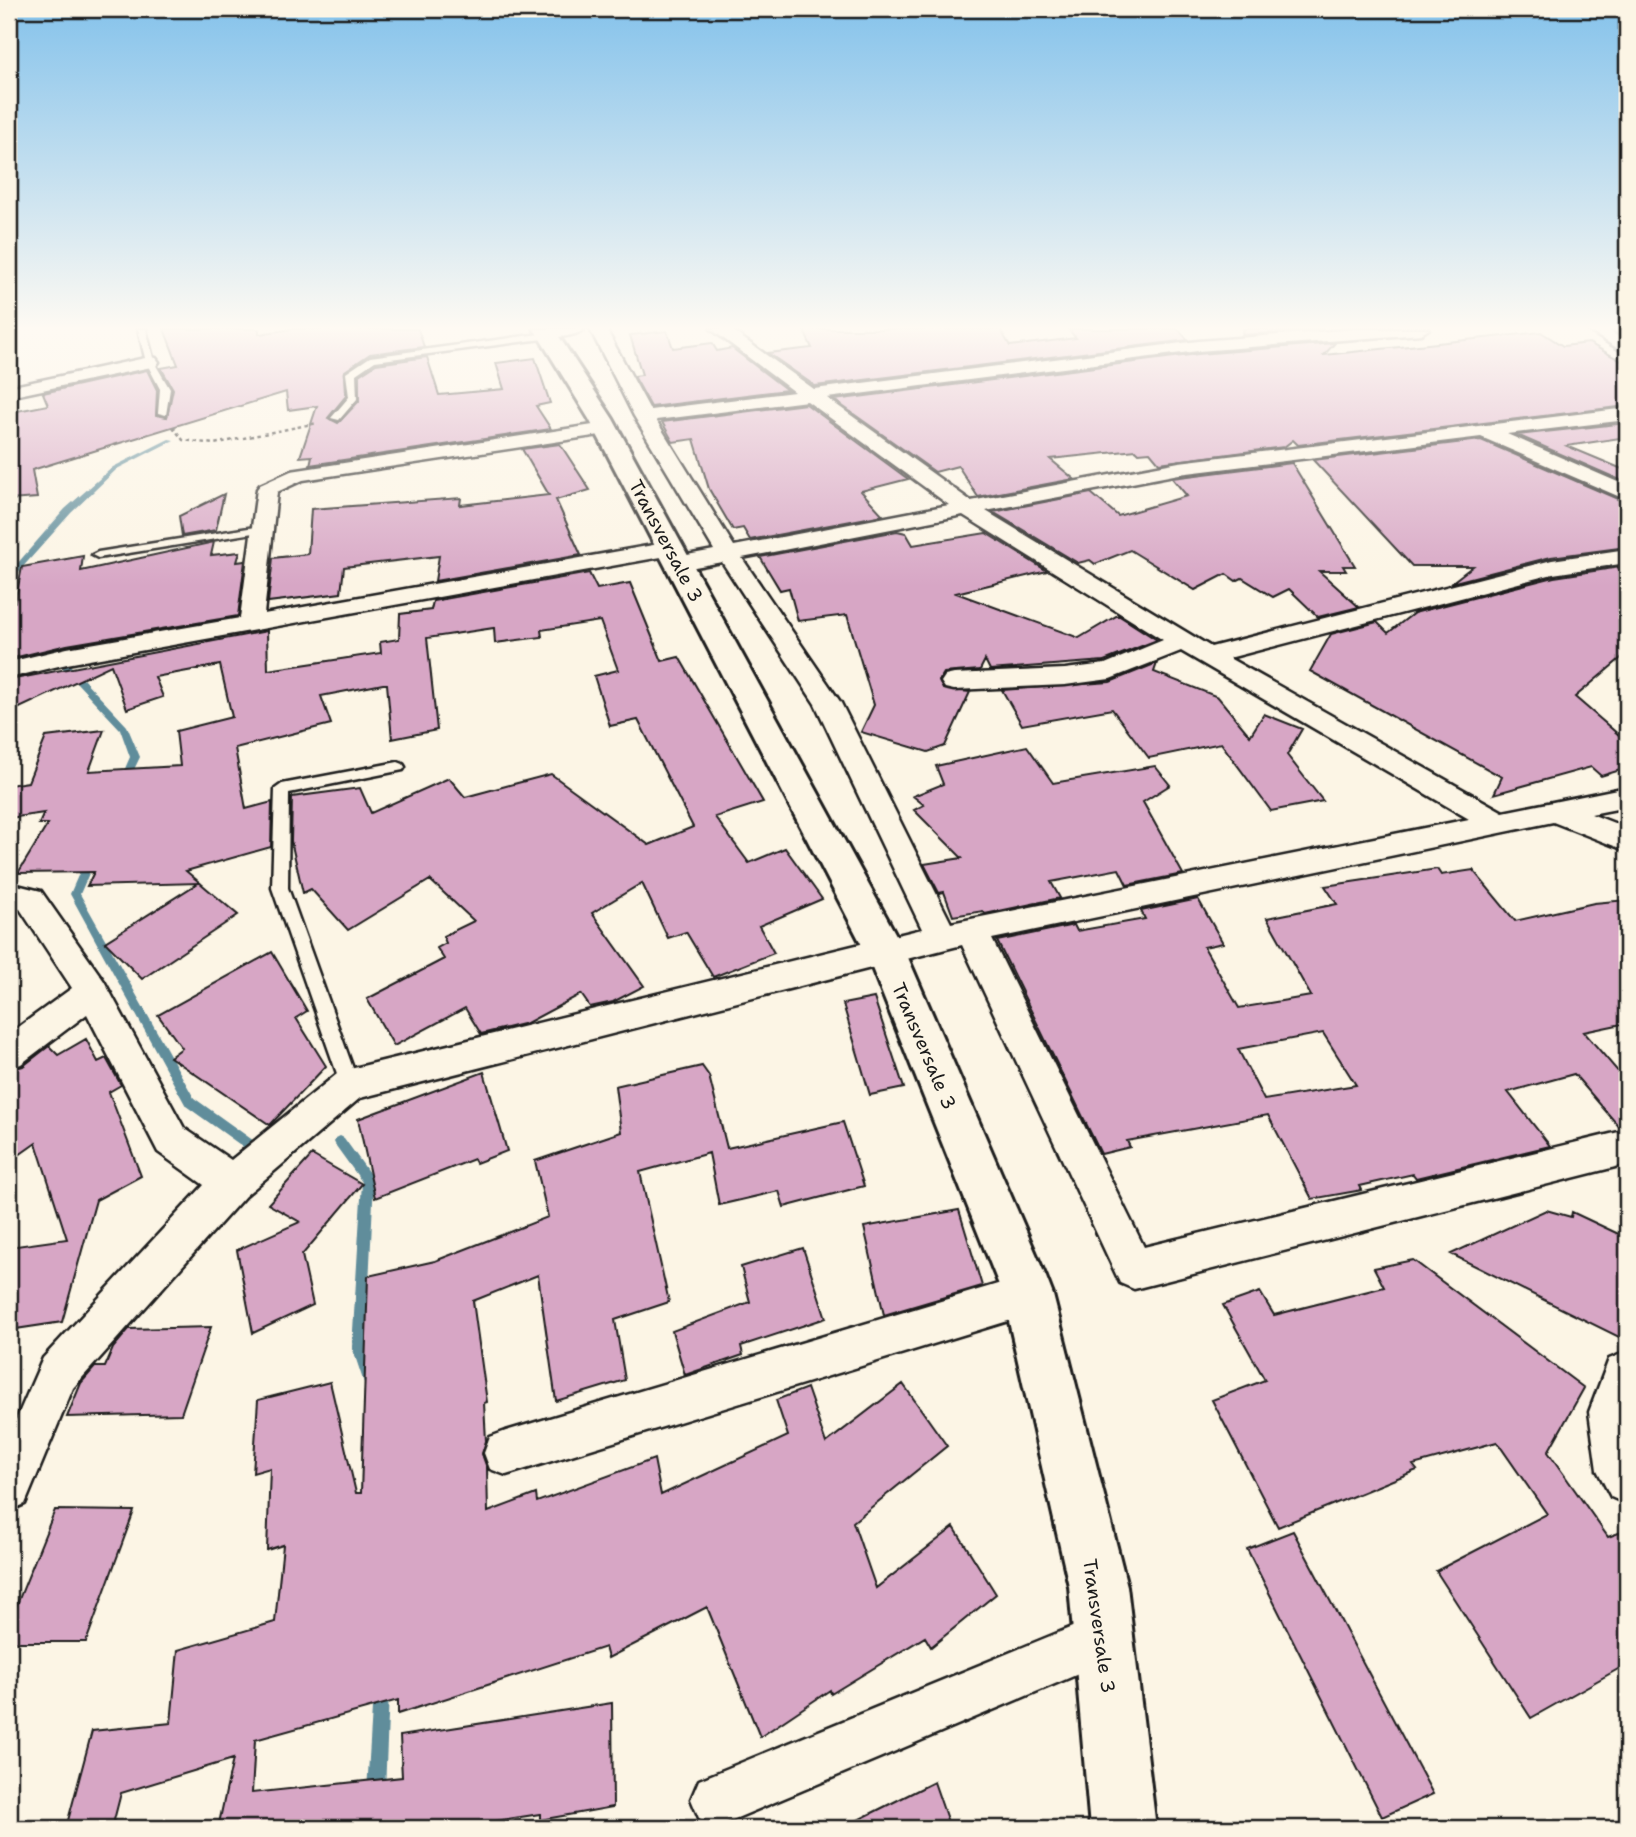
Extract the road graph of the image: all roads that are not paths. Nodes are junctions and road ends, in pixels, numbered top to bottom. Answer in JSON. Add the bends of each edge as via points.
{"nodes":[{"id":1,"x":339,"y":415,"type":"edge"},
{"id":2,"x":619,"y":415,"type":"edge"},
{"id":3,"x":623,"y":415,"type":"edge"},
{"id":4,"x":676,"y":415,"type":"edge"},
{"id":5,"x":839,"y":415,"type":"edge"},
{"id":6,"x":1620,"y":415,"type":"edge"},
{"id":7,"x":336,"y":418,"type":"road end"},
{"id":8,"x":625,"y":423,"type":"junction"},
{"id":9,"x":1482,"y":430,"type":"junction"},
{"id":10,"x":1627,"y":494,"type":"edge"},
{"id":11,"x":968,"y":509,"type":"junction"},
{"id":12,"x":261,"y":528,"type":"junction"},
{"id":13,"x":728,"y":554,"type":"junction"},
{"id":14,"x":99,"y":555,"type":"dead end"},
{"id":15,"x":674,"y":556,"type":"junction"},
{"id":16,"x":1627,"y":556,"type":"edge"},
{"id":17,"x":251,"y":625,"type":"junction"},
{"id":18,"x":1182,"y":641,"type":"junction"},
{"id":19,"x":1207,"y":656,"type":"junction"},
{"id":20,"x":9,"y":670,"type":"edge"},
{"id":21,"x":954,"y":682,"type":"dead end"},
{"id":22,"x":398,"y":767,"type":"dead end"},
{"id":23,"x":1627,"y":797,"type":"edge"},
{"id":24,"x":1553,"y":811,"type":"junction"},
{"id":25,"x":1498,"y":822,"type":"junction"},
{"id":26,"x":1627,"y":840,"type":"edge"},
{"id":27,"x":9,"y":895,"type":"edge"},
{"id":28,"x":956,"y":934,"type":"junction"},
{"id":29,"x":886,"y":953,"type":"junction"},
{"id":30,"x":92,"y":991,"type":"junction"},
{"id":31,"x":9,"y":1053,"type":"edge"},
{"id":32,"x":350,"y":1085,"type":"junction"},
{"id":33,"x":1627,"y":1147,"type":"edge"},
{"id":34,"x":232,"y":1183,"type":"junction"},
{"id":35,"x":1028,"y":1296,"type":"junction"},
{"id":36,"x":1624,"y":1374,"type":"dead end"},
{"id":37,"x":506,"y":1453,"type":"dead end"},
{"id":38,"x":1627,"y":1481,"type":"edge"},
{"id":39,"x":9,"y":1488,"type":"edge"},
{"id":40,"x":1104,"y":1639,"type":"junction"},
{"id":41,"x":718,"y":1799,"type":"dead end"},
{"id":42,"x":1123,"y":1828,"type":"edge"}],
"edges":[{"from":1,"to":7,"type":"lane"},
{"from":2,"to":8,"type":"main road","name":"Transversale 3"},
{"from":3,"to":8,"type":"street"},
{"from":4,"to":8,"type":"street"},
{"from":5,"to":11,"type":"street"},
{"from":6,"to":9,"type":"street"},
{"from":8,"to":12,"type":"street","via":[[298,475],[267,489]]},
{"from":8,"to":13,"type":"street"},
{"from":8,"to":15,"type":"main road","name":"Transversale 3"},
{"from":9,"to":10,"type":"street"},
{"from":9,"to":11,"type":"street","via":[[1179,468]]},
{"from":11,"to":13,"type":"street"},
{"from":11,"to":18,"type":"street"},
{"from":12,"to":14,"type":"lane"},
{"from":12,"to":17,"type":"street"},
{"from":13,"to":15,"type":"street"},
{"from":13,"to":28,"type":"street","via":[[828,703]]},
{"from":15,"to":17,"type":"street"},
{"from":15,"to":29,"type":"main road","name":"Transversale 3"},
{"from":16,"to":19,"type":"street","via":[[1552,567]]},
{"from":17,"to":20,"type":"street"},
{"from":18,"to":19,"type":"street"},
{"from":18,"to":21,"type":"street","via":[[1110,671]]},
{"from":19,"to":25,"type":"street"},
{"from":22,"to":32,"type":"lane","via":[[282,789],[281,888]]},
{"from":23,"to":24,"type":"street"},
{"from":24,"to":25,"type":"street"},
{"from":24,"to":26,"type":"street"},
{"from":25,"to":28,"type":"street"},
{"from":27,"to":30,"type":"street","via":[[30,900]]},
{"from":28,"to":29,"type":"street"},
{"from":28,"to":33,"type":"street","via":[[1134,1269]]},
{"from":29,"to":32,"type":"street"},
{"from":29,"to":35,"type":"main road","name":"Transversale 3"},
{"from":30,"to":31,"type":"street"},
{"from":30,"to":34,"type":"street","via":[[171,1140]]},
{"from":32,"to":34,"type":"street"},
{"from":34,"to":39,"type":"street","via":[[58,1373]]},
{"from":35,"to":37,"type":"street"},
{"from":35,"to":40,"type":"main road","name":"Transversale 3","via":[[1098,1586]]},
{"from":36,"to":38,"type":"street","via":[[1611,1412],[1620,1470]]},
{"from":40,"to":41,"type":"street"},
{"from":40,"to":42,"type":"main road","name":"Transversale 3"}]}
